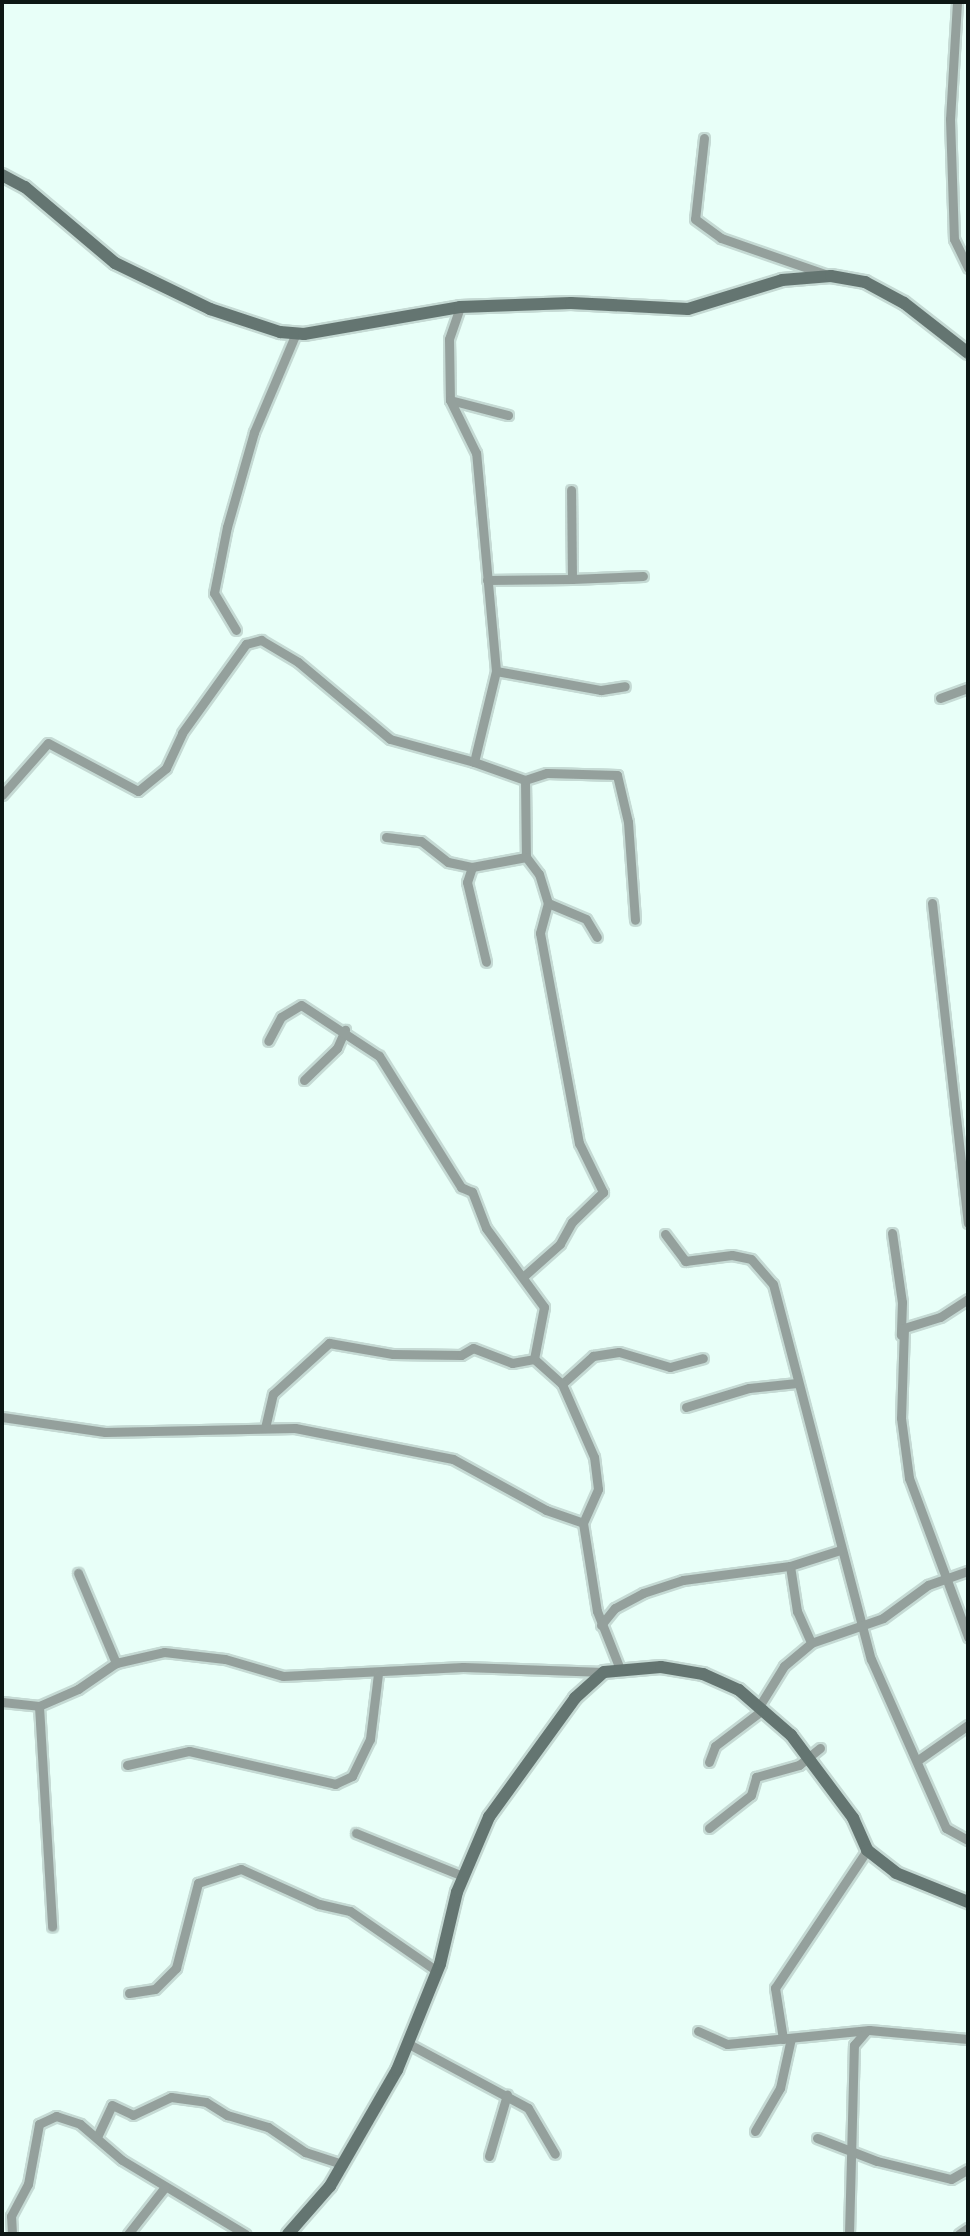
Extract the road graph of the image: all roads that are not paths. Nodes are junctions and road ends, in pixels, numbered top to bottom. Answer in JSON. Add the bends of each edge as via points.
{"nodes":[{"id":1,"x":957,"y":2,"type":"edge"},
{"id":2,"x":704,"y":138,"type":"dead end"},
{"id":3,"x":2,"y":175,"type":"edge"},
{"id":4,"x":968,"y":268,"type":"edge"},
{"id":5,"x":831,"y":276,"type":"junction"},
{"id":6,"x":460,"y":307,"type":"junction"},
{"id":7,"x":296,"y":333,"type":"junction"},
{"id":8,"x":968,"y":353,"type":"edge"},
{"id":9,"x":450,"y":400,"type":"junction"},
{"id":10,"x":508,"y":415,"type":"dead end"},
{"id":11,"x":571,"y":490,"type":"dead end"},
{"id":12,"x":643,"y":576,"type":"dead end"},
{"id":13,"x":572,"y":579,"type":"junction"},
{"id":14,"x":487,"y":580,"type":"junction"},
{"id":15,"x":236,"y":630,"type":"dead end"},
{"id":16,"x":496,"y":671,"type":"junction"},
{"id":17,"x":625,"y":686,"type":"dead end"},
{"id":18,"x":968,"y":688,"type":"edge"},
{"id":19,"x":940,"y":698,"type":"dead end"},
{"id":20,"x":474,"y":762,"type":"junction"},
{"id":21,"x":525,"y":780,"type":"junction"},
{"id":22,"x":2,"y":795,"type":"edge"},
{"id":23,"x":386,"y":837,"type":"dead end"},
{"id":24,"x":526,"y":857,"type":"junction"},
{"id":25,"x":472,"y":867,"type":"junction"},
{"id":26,"x":548,"y":903,"type":"junction"},
{"id":27,"x":932,"y":903,"type":"dead end"},
{"id":28,"x":635,"y":920,"type":"dead end"},
{"id":29,"x":597,"y":937,"type":"dead end"},
{"id":30,"x":486,"y":962,"type":"dead end"},
{"id":31,"x":345,"y":1030,"type":"junction"},
{"id":32,"x":268,"y":1041,"type":"dead end"},
{"id":33,"x":304,"y":1080,"type":"dead end"},
{"id":34,"x":968,"y":1223,"type":"edge"},
{"id":35,"x":892,"y":1233,"type":"dead end"},
{"id":36,"x":665,"y":1234,"type":"dead end"},
{"id":37,"x":524,"y":1276,"type":"junction"},
{"id":38,"x":968,"y":1299,"type":"edge"},
{"id":39,"x":901,"y":1342,"type":"junction"},
{"id":40,"x":703,"y":1358,"type":"dead end"},
{"id":41,"x":534,"y":1359,"type":"junction"},
{"id":42,"x":797,"y":1383,"type":"junction"},
{"id":43,"x":562,"y":1384,"type":"junction"},
{"id":44,"x":686,"y":1407,"type":"dead end"},
{"id":45,"x":2,"y":1417,"type":"edge"},
{"id":46,"x":265,"y":1428,"type":"junction"},
{"id":47,"x":583,"y":1523,"type":"junction"},
{"id":48,"x":840,"y":1550,"type":"junction"},
{"id":49,"x":790,"y":1566,"type":"junction"},
{"id":50,"x":968,"y":1571,"type":"edge"},
{"id":51,"x":78,"y":1573,"type":"dead end"},
{"id":52,"x":945,"y":1578,"type":"junction"},
{"id":53,"x":601,"y":1625,"type":"junction"},
{"id":54,"x":863,"y":1626,"type":"junction"},
{"id":55,"x":968,"y":1637,"type":"edge"},
{"id":56,"x":811,"y":1643,"type":"junction"},
{"id":57,"x":116,"y":1663,"type":"junction"},
{"id":58,"x":620,"y":1669,"type":"junction"},
{"id":59,"x":604,"y":1672,"type":"junction"},
{"id":60,"x":378,"y":1674,"type":"junction"},
{"id":61,"x":2,"y":1702,"type":"edge"},
{"id":62,"x":39,"y":1706,"type":"junction"},
{"id":63,"x":762,"y":1707,"type":"junction"},
{"id":64,"x":968,"y":1725,"type":"edge"},
{"id":65,"x":820,"y":1748,"type":"dead end"},
{"id":66,"x":809,"y":1758,"type":"junction"},
{"id":67,"x":918,"y":1760,"type":"junction"},
{"id":68,"x":709,"y":1762,"type":"dead end"},
{"id":69,"x":127,"y":1765,"type":"dead end"},
{"id":70,"x":709,"y":1828,"type":"dead end"},
{"id":71,"x":356,"y":1833,"type":"dead end"},
{"id":72,"x":968,"y":1840,"type":"edge"},
{"id":73,"x":867,"y":1850,"type":"junction"},
{"id":74,"x":463,"y":1876,"type":"junction"},
{"id":75,"x":968,"y":1902,"type":"edge"},
{"id":76,"x":52,"y":1927,"type":"dead end"},
{"id":77,"x":437,"y":1971,"type":"junction"},
{"id":78,"x":129,"y":1993,"type":"dead end"},
{"id":79,"x":869,"y":2030,"type":"junction"},
{"id":80,"x":698,"y":2031,"type":"dead end"},
{"id":81,"x":787,"y":2038,"type":"junction"},
{"id":82,"x":968,"y":2039,"type":"edge"},
{"id":83,"x":407,"y":2043,"type":"junction"},
{"id":84,"x":507,"y":2095,"type":"junction"},
{"id":85,"x":755,"y":2131,"type":"dead end"},
{"id":86,"x":97,"y":2137,"type":"junction"},
{"id":87,"x":817,"y":2138,"type":"dead end"},
{"id":88,"x":852,"y":2153,"type":"junction"},
{"id":89,"x":555,"y":2154,"type":"dead end"},
{"id":90,"x":489,"y":2156,"type":"dead end"},
{"id":91,"x":343,"y":2164,"type":"junction"},
{"id":92,"x":968,"y":2169,"type":"edge"},
{"id":93,"x":165,"y":2187,"type":"junction"},
{"id":94,"x":6,"y":2216,"type":"edge"},
{"id":95,"x":968,"y":2228,"type":"edge"},
{"id":96,"x":12,"y":2234,"type":"edge"},
{"id":97,"x":128,"y":2234,"type":"edge"},
{"id":98,"x":245,"y":2234,"type":"edge"},
{"id":99,"x":288,"y":2234,"type":"edge"},
{"id":100,"x":849,"y":2234,"type":"edge"},
{"id":101,"x":959,"y":2234,"type":"edge"}],
"edges":[{"from":1,"to":4,"type":"street","via":[[950,119],[954,239]]},
{"from":2,"to":5,"type":"street","via":[[695,219],[721,238]]},
{"from":3,"to":7,"type":"street","via":[[25,187],[115,263],[210,309]]},
{"from":5,"to":6,"type":"street","via":[[782,280],[664,311],[571,303]]},
{"from":5,"to":8,"type":"street","via":[[865,282],[904,303]]},
{"from":6,"to":7,"type":"street"},
{"from":6,"to":9,"type":"street","via":[[449,339]]},
{"from":7,"to":15,"type":"street","via":[[259,417],[227,527],[214,593]]},
{"from":9,"to":10,"type":"street"},
{"from":9,"to":14,"type":"street","via":[[476,453]]},
{"from":11,"to":13,"type":"street"},
{"from":12,"to":13,"type":"street"},
{"from":13,"to":14,"type":"street"},
{"from":14,"to":16,"type":"street"},
{"from":16,"to":17,"type":"street","via":[[601,690]]},
{"from":16,"to":20,"type":"street"},
{"from":18,"to":19,"type":"street"},
{"from":20,"to":21,"type":"street"},
{"from":20,"to":22,"type":"street","via":[[390,739],[298,662],[261,640],[246,644],[182,733],[166,768],[138,791],[48,743]]},
{"from":21,"to":24,"type":"street"},
{"from":21,"to":28,"type":"street","via":[[547,773],[617,775],[628,822]]},
{"from":23,"to":25,"type":"street","via":[[421,841],[448,862]]},
{"from":24,"to":25,"type":"street"},
{"from":24,"to":26,"type":"street","via":[[539,874]]},
{"from":25,"to":30,"type":"street","via":[[467,882]]},
{"from":26,"to":29,"type":"street","via":[[586,919]]},
{"from":26,"to":37,"type":"street","via":[[540,933],[579,1143],[603,1192],[572,1222],[560,1244]]},
{"from":27,"to":34,"type":"street"},
{"from":31,"to":32,"type":"street","via":[[301,1005],[281,1017]]},
{"from":31,"to":33,"type":"street","via":[[337,1048]]},
{"from":31,"to":37,"type":"street","via":[[379,1056],[461,1187],[472,1192],[486,1228]]},
{"from":35,"to":39,"type":"street"},
{"from":36,"to":42,"type":"street","via":[[685,1261],[732,1255],[751,1259],[763,1272],[773,1284]]},
{"from":37,"to":41,"type":"street","via":[[544,1307]]},
{"from":38,"to":39,"type":"street","via":[[940,1317],[904,1328]]},
{"from":39,"to":52,"type":"street","via":[[903,1451]]},
{"from":40,"to":43,"type":"street","via":[[670,1367],[619,1352],[593,1356]]},
{"from":41,"to":43,"type":"street"},
{"from":41,"to":46,"type":"street","via":[[512,1363],[473,1348],[461,1355],[393,1354],[329,1343],[273,1394]]},
{"from":42,"to":44,"type":"street","via":[[749,1388]]},
{"from":42,"to":48,"type":"street"},
{"from":43,"to":47,"type":"street","via":[[594,1457],[598,1489]]},
{"from":45,"to":46,"type":"street","via":[[105,1432]]},
{"from":46,"to":47,"type":"street","via":[[295,1428],[453,1459],[546,1510]]},
{"from":47,"to":53,"type":"street"},
{"from":48,"to":49,"type":"street"},
{"from":48,"to":54,"type":"street"},
{"from":49,"to":53,"type":"street","via":[[683,1580],[629,1597]]},
{"from":49,"to":56,"type":"street","via":[[797,1611]]},
{"from":50,"to":52,"type":"street"},
{"from":51,"to":57,"type":"street"},
{"from":52,"to":54,"type":"street"},
{"from":52,"to":55,"type":"street"},
{"from":53,"to":58,"type":"street"},
{"from":54,"to":56,"type":"street"},
{"from":54,"to":67,"type":"street","via":[[871,1659]]},
{"from":56,"to":63,"type":"street","via":[[784,1666]]},
{"from":57,"to":60,"type":"street","via":[[164,1652],[225,1659],[283,1676]]},
{"from":57,"to":62,"type":"street","via":[[78,1689]]},
{"from":58,"to":59,"type":"street"},
{"from":58,"to":63,"type":"street","via":[[661,1667],[703,1674]]},
{"from":59,"to":60,"type":"street","via":[[463,1667]]},
{"from":59,"to":74,"type":"street","via":[[575,1698],[489,1817]]},
{"from":60,"to":69,"type":"street","via":[[370,1739],[352,1776],[335,1784],[189,1751]]},
{"from":61,"to":62,"type":"street"},
{"from":62,"to":76,"type":"street"},
{"from":63,"to":66,"type":"street"},
{"from":63,"to":68,"type":"street","via":[[715,1746]]},
{"from":64,"to":67,"type":"street"},
{"from":65,"to":66,"type":"street"},
{"from":66,"to":70,"type":"street","via":[[790,1769],[762,1772],[751,1795]]},
{"from":66,"to":73,"type":"street","via":[[853,1818]]},
{"from":67,"to":72,"type":"street","via":[[946,1828]]},
{"from":71,"to":74,"type":"street"},
{"from":73,"to":75,"type":"street","via":[[896,1873]]},
{"from":73,"to":81,"type":"street","via":[[775,1988]]},
{"from":74,"to":77,"type":"street"},
{"from":77,"to":78,"type":"street","via":[[350,1911],[319,1904],[241,1869],[198,1883],[176,1968],[155,1989]]},
{"from":77,"to":83,"type":"street"},
{"from":79,"to":81,"type":"street"},
{"from":79,"to":82,"type":"street"},
{"from":79,"to":88,"type":"street","via":[[854,2045]]},
{"from":80,"to":81,"type":"street","via":[[727,2044]]},
{"from":81,"to":85,"type":"street","via":[[780,2088]]},
{"from":83,"to":84,"type":"street"},
{"from":83,"to":91,"type":"street"},
{"from":84,"to":89,"type":"street","via":[[528,2108]]},
{"from":84,"to":90,"type":"street"},
{"from":86,"to":91,"type":"street","via":[[112,2105],[133,2115],[171,2097],[206,2102],[227,2115],[268,2127],[305,2152]]},
{"from":86,"to":93,"type":"street"},
{"from":86,"to":94,"type":"street","via":[[69,2119],[44,2118],[28,2184]]},
{"from":87,"to":88,"type":"street"},
{"from":88,"to":92,"type":"street","via":[[951,2179]]},
{"from":88,"to":100,"type":"street"},
{"from":91,"to":99,"type":"street"},
{"from":93,"to":97,"type":"street"},
{"from":93,"to":98,"type":"street"},
{"from":94,"to":96,"type":"street"},
{"from":95,"to":101,"type":"street"}]}
